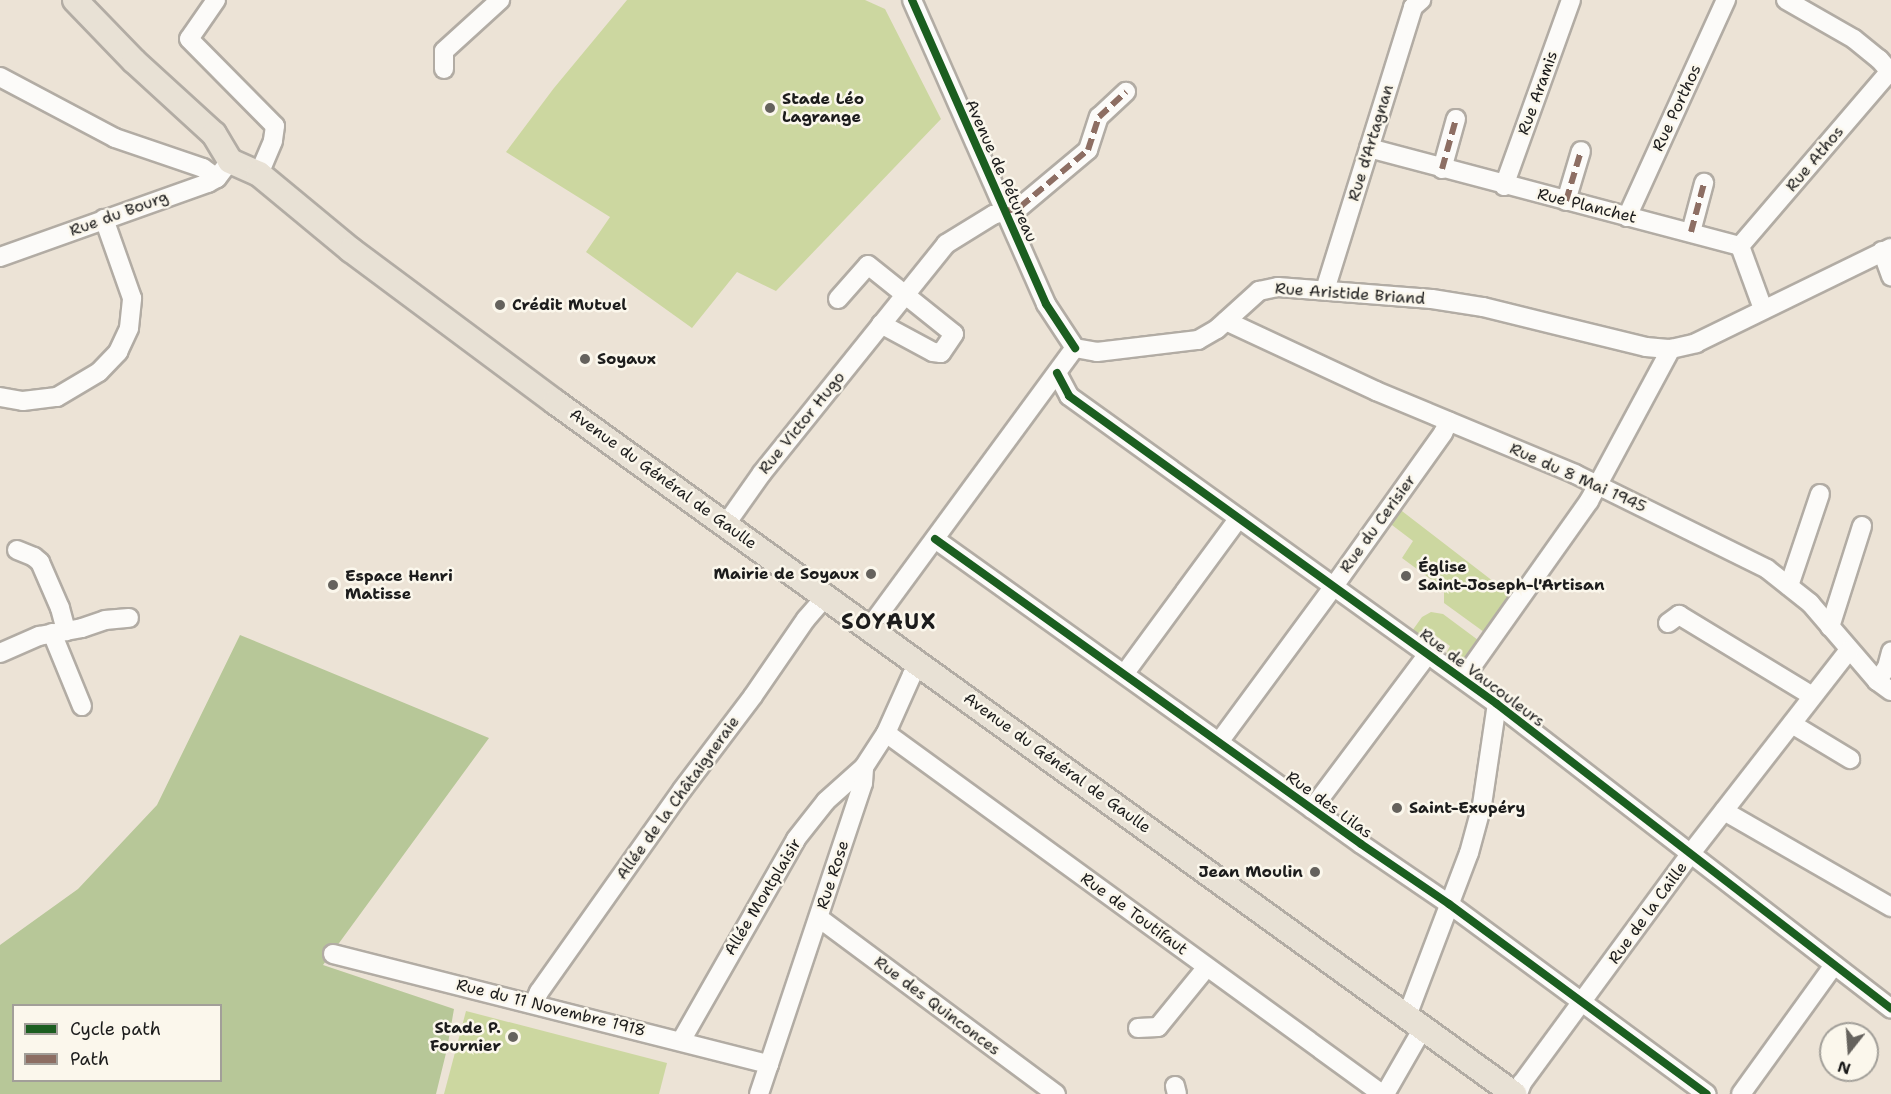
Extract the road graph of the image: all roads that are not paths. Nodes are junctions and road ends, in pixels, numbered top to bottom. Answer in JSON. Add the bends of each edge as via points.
{"nodes":[{"id":1,"x":75,"y":0,"type":"edge"},
{"id":2,"x":216,"y":0,"type":"edge"},
{"id":3,"x":500,"y":0,"type":"edge"},
{"id":4,"x":912,"y":0,"type":"edge"},
{"id":5,"x":1421,"y":0,"type":"edge"},
{"id":6,"x":1571,"y":0,"type":"edge"},
{"id":7,"x":1726,"y":0,"type":"edge"},
{"id":8,"x":1786,"y":0,"type":"edge"},
{"id":9,"x":444,"y":69,"type":"dead end"},
{"id":10,"x":1890,"y":72,"type":"edge"},
{"id":11,"x":0,"y":77,"type":"edge"},
{"id":12,"x":1126,"y":93,"type":"dead end"},
{"id":13,"x":1456,"y":119,"type":"dead end"},
{"id":14,"x":1370,"y":148,"type":"junction"},
{"id":15,"x":1581,"y":151,"type":"dead end"},
{"id":16,"x":224,"y":170,"type":"junction"},
{"id":17,"x":1442,"y":170,"type":"junction"},
{"id":18,"x":259,"y":174,"type":"junction"},
{"id":19,"x":1704,"y":183,"type":"dead end"},
{"id":20,"x":1504,"y":186,"type":"junction"},
{"id":21,"x":1566,"y":201,"type":"junction"},
{"id":22,"x":1003,"y":212,"type":"junction"},
{"id":23,"x":1628,"y":217,"type":"junction"},
{"id":24,"x":104,"y":219,"type":"junction"},
{"id":25,"x":1691,"y":232,"type":"junction"},
{"id":26,"x":1740,"y":246,"type":"junction"},
{"id":27,"x":1886,"y":250,"type":"edge"},
{"id":28,"x":0,"y":256,"type":"edge"},
{"id":29,"x":1891,"y":276,"type":"edge"},
{"id":30,"x":1325,"y":290,"type":"junction"},
{"id":31,"x":904,"y":293,"type":"junction"},
{"id":32,"x":838,"y":299,"type":"dead end"},
{"id":33,"x":1763,"y":309,"type":"junction"},
{"id":34,"x":1226,"y":321,"type":"junction"},
{"id":35,"x":881,"y":324,"type":"junction"},
{"id":36,"x":1075,"y":348,"type":"junction"},
{"id":37,"x":1671,"y":349,"type":"junction"},
{"id":38,"x":1057,"y":373,"type":"junction"},
{"id":39,"x":0,"y":397,"type":"edge"},
{"id":40,"x":1449,"y":420,"type":"junction"},
{"id":41,"x":1598,"y":487,"type":"junction"},
{"id":42,"x":1820,"y":494,"type":"dead end"},
{"id":43,"x":1239,"y":518,"type":"junction"},
{"id":44,"x":726,"y":524,"type":"junction"},
{"id":45,"x":1862,"y":526,"type":"dead end"},
{"id":46,"x":935,"y":539,"type":"junction"},
{"id":47,"x":17,"y":550,"type":"dead end"},
{"id":48,"x":1334,"y":586,"type":"junction"},
{"id":49,"x":1790,"y":586,"type":"junction"},
{"id":50,"x":826,"y":596,"type":"junction"},
{"id":51,"x":129,"y":618,"type":"dead end"},
{"id":52,"x":1668,"y":623,"type":"dead end"},
{"id":53,"x":1830,"y":627,"type":"junction"},
{"id":54,"x":869,"y":628,"type":"junction"},
{"id":55,"x":59,"y":632,"type":"junction"},
{"id":56,"x":1849,"y":650,"type":"junction"},
{"id":57,"x":0,"y":652,"type":"edge"},
{"id":58,"x":1891,"y":652,"type":"edge"},
{"id":59,"x":1428,"y":654,"type":"junction"},
{"id":60,"x":921,"y":664,"type":"junction"},
{"id":61,"x":1125,"y":673,"type":"junction"},
{"id":62,"x":1463,"y":679,"type":"junction"},
{"id":63,"x":1884,"y":686,"type":"edge"},
{"id":64,"x":1812,"y":696,"type":"junction"},
{"id":65,"x":1497,"y":704,"type":"junction"},
{"id":66,"x":82,"y":706,"type":"dead end"},
{"id":67,"x":1792,"y":724,"type":"junction"},
{"id":68,"x":886,"y":733,"type":"junction"},
{"id":69,"x":1219,"y":742,"type":"junction"},
{"id":70,"x":1850,"y":759,"type":"dead end"},
{"id":71,"x":864,"y":767,"type":"junction"},
{"id":72,"x":1312,"y":809,"type":"junction"},
{"id":73,"x":1724,"y":811,"type":"junction"},
{"id":74,"x":1691,"y":853,"type":"junction"},
{"id":75,"x":1449,"y":904,"type":"junction"},
{"id":76,"x":1891,"y":907,"type":"edge"},
{"id":77,"x":819,"y":918,"type":"junction"},
{"id":78,"x":333,"y":954,"type":"dead end"},
{"id":79,"x":1834,"y":965,"type":"junction"},
{"id":80,"x":1207,"y":967,"type":"junction"},
{"id":81,"x":1583,"y":1002,"type":"junction"},
{"id":82,"x":534,"y":1003,"type":"junction"},
{"id":83,"x":1891,"y":1009,"type":"edge"},
{"id":84,"x":1415,"y":1022,"type":"junction"},
{"id":85,"x":1138,"y":1028,"type":"dead end"},
{"id":86,"x":681,"y":1041,"type":"junction"},
{"id":87,"x":769,"y":1064,"type":"junction"},
{"id":88,"x":759,"y":1094,"type":"edge"},
{"id":89,"x":1056,"y":1094,"type":"edge"},
{"id":90,"x":1383,"y":1094,"type":"edge"},
{"id":91,"x":1516,"y":1094,"type":"edge"},
{"id":92,"x":1707,"y":1094,"type":"edge"},
{"id":93,"x":1741,"y":1094,"type":"edge"}],
"edges":[{"from":1,"to":16,"type":"main road","via":[[134,62],[214,134]]},
{"from":2,"to":18,"type":"street","via":[[189,39],[275,126]]},
{"from":3,"to":9,"type":"street","via":[[444,51]]},
{"from":4,"to":22,"type":"street","name":"Avenue de Pétureau"},
{"from":5,"to":14,"type":"street","name":"Rue d'Artagnan","via":[[1413,7]]},
{"from":6,"to":20,"type":"street","name":"Rue Aramis"},
{"from":7,"to":23,"type":"street","name":"Rue Porthos"},
{"from":8,"to":10,"type":"street","via":[[1854,39]]},
{"from":10,"to":26,"type":"street","name":"Rue Athos"},
{"from":11,"to":16,"type":"street","via":[[115,138],[203,168]]},
{"from":12,"to":22,"type":"street","name":"Rue Victor Hugo","via":[[1099,117],[1088,150],[1020,207]]},
{"from":13,"to":17,"type":"street"},
{"from":14,"to":17,"type":"street","name":"Rue Planchet"},
{"from":14,"to":30,"type":"street","name":"Rue d'Artagnan"},
{"from":15,"to":21,"type":"street"},
{"from":16,"to":18,"type":"main road","name":"Avenue du Général de Gaulle"},
{"from":16,"to":24,"type":"street","name":"Rue du Bourg"},
{"from":17,"to":20,"type":"street","name":"Rue Planchet"},
{"from":18,"to":44,"type":"main road","name":"Avenue du Général de Gaulle","via":[[351,250]]},
{"from":19,"to":25,"type":"street"},
{"from":20,"to":21,"type":"street","name":"Rue Planchet"},
{"from":21,"to":23,"type":"street","name":"Rue Planchet"},
{"from":22,"to":31,"type":"street","name":"Rue Victor Hugo","via":[[966,229],[946,244]]},
{"from":22,"to":36,"type":"street","name":"Avenue de Pétureau","via":[[1046,304]]},
{"from":23,"to":25,"type":"street","name":"Rue Planchet"},
{"from":24,"to":28,"type":"street","name":"Rue du Bourg"},
{"from":24,"to":39,"type":"street","via":[[132,298],[129,328],[118,352],[99,372],[57,397],[23,401]]},
{"from":25,"to":26,"type":"street","name":"Rue Planchet"},
{"from":26,"to":33,"type":"street"},
{"from":27,"to":29,"type":"street"},
{"from":27,"to":33,"type":"street","name":"Rue Aristide Briand"},
{"from":30,"to":34,"type":"street","name":"Rue Aristide Briand","via":[[1278,287],[1259,291]]},
{"from":30,"to":37,"type":"street","name":"Rue Aristide Briand","via":[[1483,307],[1646,347]]},
{"from":31,"to":32,"type":"street","via":[[868,265]]},
{"from":31,"to":35,"type":"street","name":"Rue Victor Hugo"},
{"from":31,"to":35,"type":"street","via":[[954,334],[941,353]]},
{"from":33,"to":37,"type":"street","name":"Rue Aristide Briand","via":[[1696,343]]},
{"from":34,"to":36,"type":"street","name":"Rue Aristide Briand","via":[[1198,340],[1097,352]]},
{"from":34,"to":40,"type":"street","name":"Rue du 8 Mai 1945","via":[[1376,391]]},
{"from":35,"to":44,"type":"street","name":"Rue Victor Hugo"},
{"from":36,"to":38,"type":"street"},
{"from":37,"to":41,"type":"street"},
{"from":38,"to":43,"type":"street","name":"Rue de Vaucouleurs","via":[[1069,396]]},
{"from":38,"to":46,"type":"street"},
{"from":40,"to":41,"type":"street","name":"Rue du 8 Mai 1945"},
{"from":40,"to":48,"type":"street","name":"Rue du Cerisier"},
{"from":41,"to":49,"type":"street","name":"Rue du 8 Mai 1945","via":[[1689,528],[1767,569]]},
{"from":41,"to":62,"type":"street"},
{"from":42,"to":49,"type":"street"},
{"from":43,"to":48,"type":"street","name":"Rue de Vaucouleurs"},
{"from":43,"to":61,"type":"street"},
{"from":44,"to":50,"type":"main road","name":"Avenue du Général de Gaulle"},
{"from":45,"to":53,"type":"street"},
{"from":46,"to":54,"type":"street"},
{"from":46,"to":61,"type":"street","name":"Rue des Lilas"},
{"from":47,"to":55,"type":"street","via":[[40,562],[60,609]]},
{"from":48,"to":59,"type":"street","name":"Rue de Vaucouleurs"},
{"from":48,"to":69,"type":"street","name":"Rue du Cerisier"},
{"from":49,"to":53,"type":"street","name":"Rue du 8 Mai 1945"},
{"from":50,"to":54,"type":"main road","name":"Avenue du Général de Gaulle"},
{"from":50,"to":82,"type":"street","name":"Allée de la Châtaigneraie","via":[[538,992]]},
{"from":51,"to":55,"type":"street"},
{"from":52,"to":64,"type":"street","via":[[1678,615]]},
{"from":53,"to":56,"type":"street","name":"Rue du 8 Mai 1945"},
{"from":54,"to":60,"type":"main road","name":"Avenue du Général de Gaulle"},
{"from":55,"to":57,"type":"street"},
{"from":55,"to":66,"type":"street"},
{"from":56,"to":63,"type":"street","name":"Rue du 8 Mai 1945"},
{"from":56,"to":64,"type":"street","name":"Rue de la Caille"},
{"from":58,"to":63,"type":"street"},
{"from":59,"to":62,"type":"street","name":"Rue de Vaucouleurs"},
{"from":59,"to":72,"type":"street"},
{"from":60,"to":68,"type":"street","name":"Rue Rose","via":[[912,675]]},
{"from":60,"to":84,"type":"main road","name":"Avenue du Général de Gaulle"},
{"from":61,"to":69,"type":"street","name":"Rue des Lilas"},
{"from":62,"to":65,"type":"street","name":"Rue de Vaucouleurs"},
{"from":64,"to":67,"type":"street","name":"Rue de la Caille"},
{"from":65,"to":74,"type":"street","name":"Rue de Vaucouleurs"},
{"from":65,"to":75,"type":"street","via":[[1482,805]]},
{"from":67,"to":70,"type":"street"},
{"from":67,"to":73,"type":"street","name":"Rue de la Caille"},
{"from":68,"to":71,"type":"street","name":"Rue Rose"},
{"from":68,"to":80,"type":"street","name":"Rue de Toutifaut"},
{"from":69,"to":72,"type":"street","name":"Rue des Lilas"},
{"from":71,"to":77,"type":"street","name":"Rue Rose","via":[[863,783]]},
{"from":71,"to":86,"type":"street","name":"Allée Montplaisir","via":[[826,801],[796,838]]},
{"from":72,"to":75,"type":"street","name":"Rue des Lilas"},
{"from":73,"to":74,"type":"street","name":"Rue de la Caille"},
{"from":73,"to":76,"type":"street"},
{"from":74,"to":79,"type":"street","name":"Rue de Vaucouleurs"},
{"from":74,"to":81,"type":"street","name":"Rue de la Caille"},
{"from":75,"to":81,"type":"street","name":"Rue des Lilas"},
{"from":75,"to":84,"type":"street"},
{"from":77,"to":87,"type":"street","name":"Rue Rose"},
{"from":77,"to":89,"type":"street","name":"Rue des Quinconces"},
{"from":78,"to":82,"type":"street","name":"Rue du 11 Novembre 1918"},
{"from":79,"to":83,"type":"street","name":"Rue de Vaucouleurs"},
{"from":79,"to":93,"type":"street"},
{"from":80,"to":85,"type":"street","via":[[1158,1027]]},
{"from":80,"to":90,"type":"street","name":"Rue de Toutifaut"},
{"from":81,"to":91,"type":"street","name":"Rue de la Caille"},
{"from":81,"to":92,"type":"street","name":"Rue des Lilas"},
{"from":82,"to":86,"type":"street","name":"Rue du 11 Novembre 1918"},
{"from":84,"to":90,"type":"street"},
{"from":84,"to":91,"type":"main road","name":"Avenue du Général de Gaulle"},
{"from":86,"to":87,"type":"street","name":"Rue du 11 Novembre 1918"},
{"from":87,"to":88,"type":"street","name":"Rue Rose"}]}
